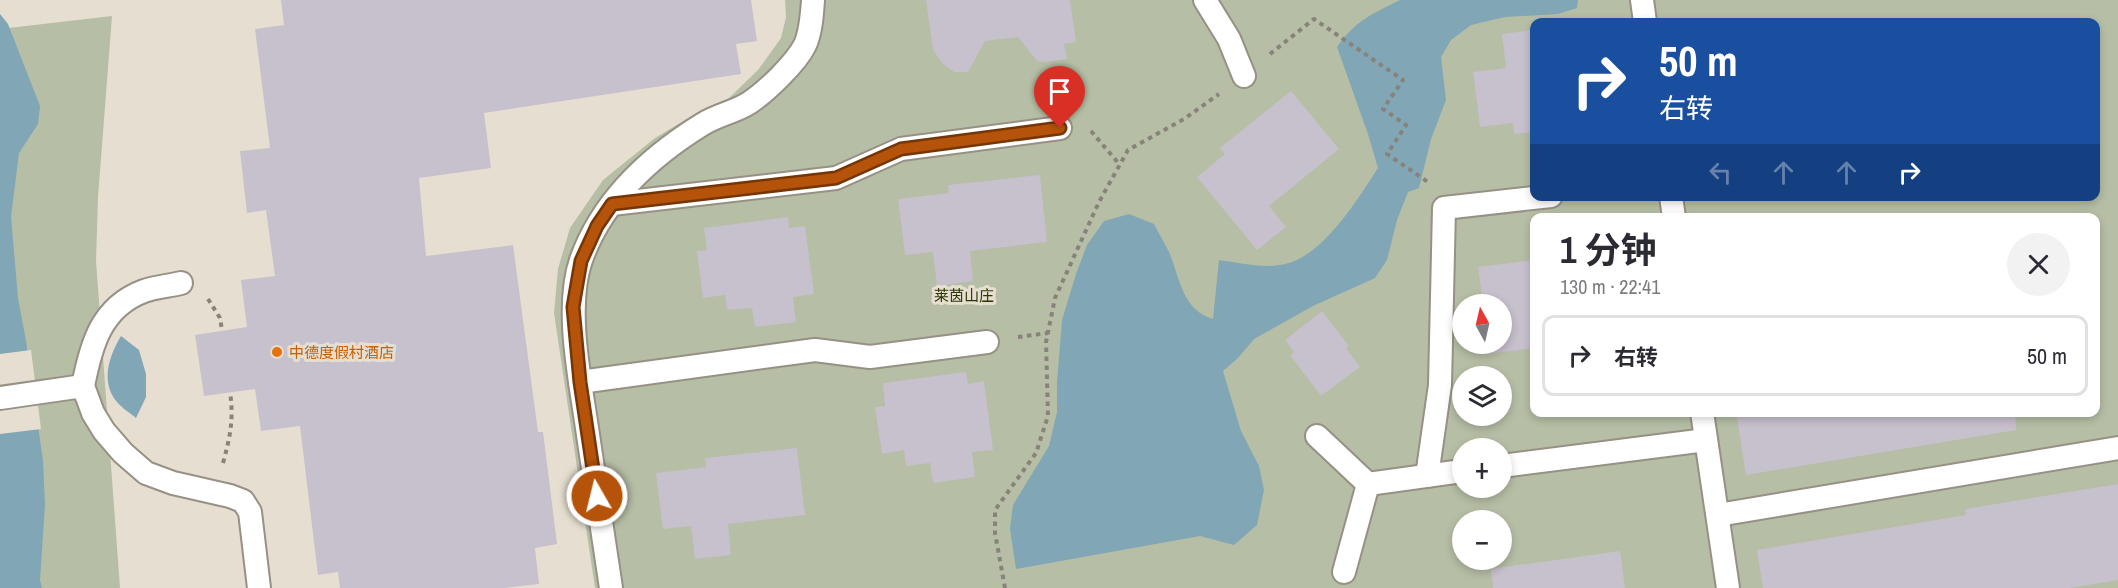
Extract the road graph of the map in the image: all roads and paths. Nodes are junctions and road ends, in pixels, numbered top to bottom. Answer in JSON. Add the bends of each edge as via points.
{"nodes":[{"id":1,"x":813,"y":0,"type":"edge"},
{"id":2,"x":1205,"y":0,"type":"edge"},
{"id":3,"x":1642,"y":0,"type":"edge"},
{"id":4,"x":1644,"y":18,"type":"edge"},
{"id":5,"x":1244,"y":76,"type":"junction"},
{"id":6,"x":1060,"y":128,"type":"joint"},
{"id":7,"x":1120,"y":165,"type":"junction"},
{"id":8,"x":1432,"y":185,"type":"dead end"},
{"id":9,"x":1530,"y":198,"type":"edge"},
{"id":10,"x":612,"y":204,"type":"junction"},
{"id":11,"x":181,"y":284,"type":"dead end"},
{"id":12,"x":987,"y":342,"type":"dead end"},
{"id":13,"x":580,"y":382,"type":"junction"},
{"id":14,"x":83,"y":386,"type":"junction"},
{"id":15,"x":230,"y":392,"type":"dead end"},
{"id":16,"x":0,"y":398,"type":"edge"},
{"id":17,"x":1703,"y":417,"type":"edge"},
{"id":18,"x":1317,"y":436,"type":"dead end"},
{"id":19,"x":1706,"y":440,"type":"junction"},
{"id":20,"x":2118,"y":448,"type":"edge"},
{"id":21,"x":1512,"y":465,"type":"edge"},
{"id":22,"x":1452,"y":472,"type":"edge"},
{"id":23,"x":1427,"y":476,"type":"junction"},
{"id":24,"x":1368,"y":484,"type":"junction"},
{"id":25,"x":216,"y":493,"type":"junction"},
{"id":26,"x":1718,"y":515,"type":"junction"},
{"id":27,"x":1344,"y":572,"type":"dead end"},
{"id":28,"x":259,"y":588,"type":"edge"},
{"id":29,"x":611,"y":588,"type":"edge"},
{"id":30,"x":1005,"y":588,"type":"edge"},
{"id":31,"x":1728,"y":588,"type":"edge"}],
"edges":[{"from":1,"to":10,"type":"lane","via":[[805,44],[786,70],[748,103],[705,123],[665,150]]},
{"from":2,"to":5,"type":"lane","via":[[1229,39]]},
{"from":3,"to":4,"type":"lane"},
{"from":5,"to":7,"type":"path","via":[[1184,119],[1128,150]]},
{"from":5,"to":8,"type":"path","via":[[1314,19],[1403,80],[1383,109],[1406,125],[1386,154]]},
{"from":6,"to":7,"type":"path","via":[[1090,130]]},
{"from":6,"to":10,"type":"lane","via":[[901,149],[836,178]]},
{"from":7,"to":30,"type":"path","via":[[1055,298],[1046,342],[1048,416],[1036,453],[995,510]]},
{"from":9,"to":23,"type":"lane","via":[[1444,208],[1440,385]]},
{"from":10,"to":13,"type":"lane","via":[[581,261],[573,307]]},
{"from":11,"to":14,"type":"lane","via":[[145,291],[113,311],[95,338]]},
{"from":12,"to":13,"type":"lane","via":[[870,357],[815,350]]},
{"from":13,"to":29,"type":"lane"},
{"from":14,"to":16,"type":"lane"},
{"from":14,"to":25,"type":"lane","via":[[104,431],[146,473]]},
{"from":15,"to":25,"type":"path","via":[[232,429]]},
{"from":17,"to":19,"type":"lane"},
{"from":18,"to":24,"type":"lane"},
{"from":19,"to":21,"type":"lane"},
{"from":19,"to":26,"type":"lane"},
{"from":20,"to":26,"type":"lane"},
{"from":22,"to":23,"type":"lane"},
{"from":23,"to":24,"type":"lane"},
{"from":24,"to":27,"type":"lane"},
{"from":25,"to":28,"type":"lane","via":[[243,501],[250,512]]},
{"from":26,"to":31,"type":"lane"}]}
